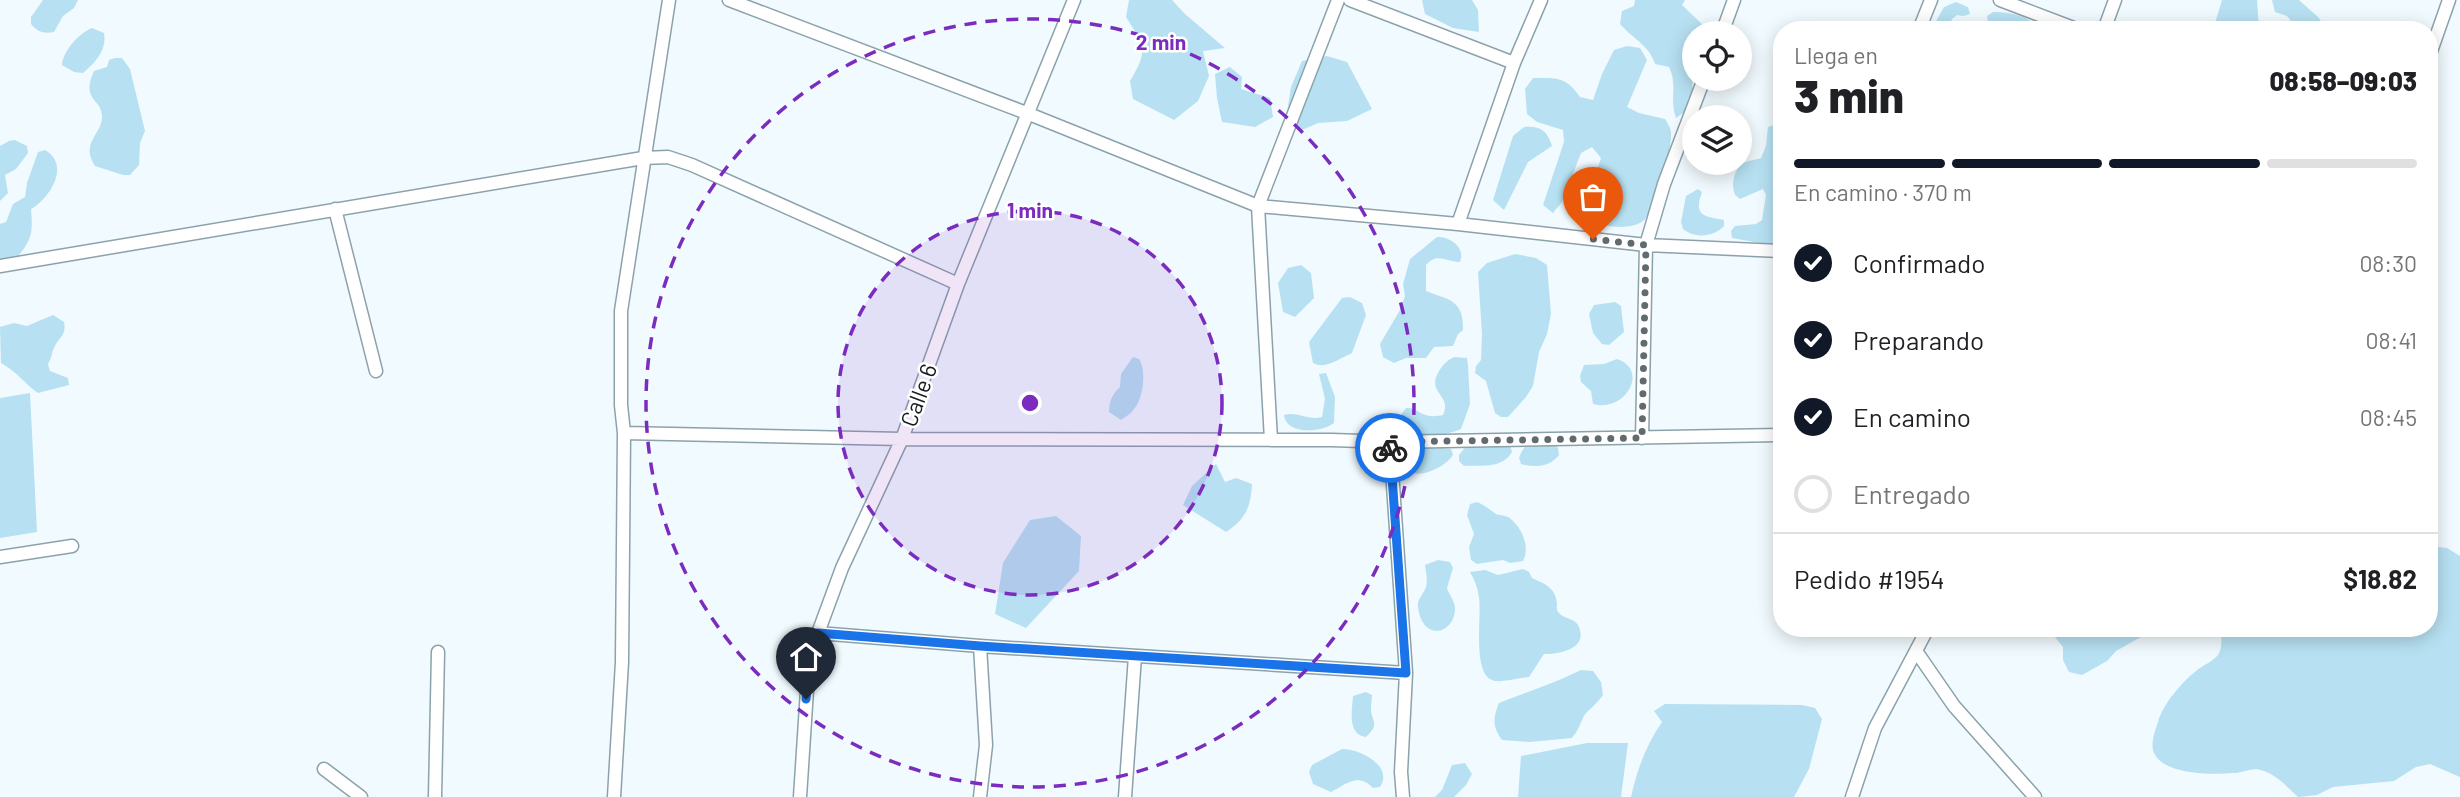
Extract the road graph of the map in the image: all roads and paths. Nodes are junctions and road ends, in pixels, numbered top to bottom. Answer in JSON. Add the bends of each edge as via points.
{"nodes":[{"id":1,"x":669,"y":0,"type":"edge"},
{"id":2,"x":729,"y":0,"type":"edge"},
{"id":3,"x":1074,"y":0,"type":"edge"},
{"id":4,"x":1338,"y":0,"type":"edge"},
{"id":5,"x":1350,"y":0,"type":"edge"},
{"id":6,"x":1541,"y":0,"type":"edge"},
{"id":7,"x":1734,"y":0,"type":"edge"},
{"id":8,"x":1931,"y":0,"type":"edge"},
{"id":9,"x":2000,"y":0,"type":"edge"},
{"id":10,"x":2115,"y":0,"type":"edge"},
{"id":11,"x":2449,"y":0,"type":"edge"},
{"id":12,"x":1726,"y":21,"type":"edge"},
{"id":13,"x":1923,"y":21,"type":"edge"},
{"id":14,"x":2055,"y":21,"type":"edge"},
{"id":15,"x":2107,"y":21,"type":"edge"},
{"id":16,"x":2438,"y":31,"type":"edge"},
{"id":17,"x":1514,"y":63,"type":"junction"},
{"id":18,"x":1699,"y":91,"type":"edge"},
{"id":19,"x":1029,"y":114,"type":"junction"},
{"id":20,"x":643,"y":158,"type":"junction"},
{"id":21,"x":1258,"y":206,"type":"junction"},
{"id":22,"x":335,"y":209,"type":"junction"},
{"id":23,"x":1458,"y":224,"type":"junction"},
{"id":24,"x":1646,"y":245,"type":"junction"},
{"id":25,"x":1773,"y":251,"type":"edge"},
{"id":26,"x":0,"y":266,"type":"edge"},
{"id":27,"x":958,"y":284,"type":"junction"},
{"id":28,"x":376,"y":371,"type":"dead end"},
{"id":29,"x":624,"y":433,"type":"junction"},
{"id":30,"x":1773,"y":435,"type":"edge"},
{"id":31,"x":1642,"y":438,"type":"junction"},
{"id":32,"x":902,"y":439,"type":"junction"},
{"id":33,"x":1271,"y":440,"type":"junction"},
{"id":34,"x":1390,"y":442,"type":"junction"},
{"id":35,"x":72,"y":546,"type":"dead end"},
{"id":36,"x":0,"y":557,"type":"edge"},
{"id":37,"x":818,"y":633,"type":"junction"},
{"id":38,"x":1923,"y":637,"type":"edge"},
{"id":39,"x":980,"y":646,"type":"junction"},
{"id":40,"x":1916,"y":651,"type":"junction"},
{"id":41,"x":438,"y":652,"type":"dead end"},
{"id":42,"x":1135,"y":656,"type":"junction"},
{"id":43,"x":1406,"y":673,"type":"junction"},
{"id":44,"x":324,"y":769,"type":"dead end"},
{"id":45,"x":361,"y":797,"type":"edge"},
{"id":46,"x":435,"y":797,"type":"edge"},
{"id":47,"x":614,"y":797,"type":"edge"},
{"id":48,"x":800,"y":797,"type":"edge"},
{"id":49,"x":980,"y":797,"type":"edge"},
{"id":50,"x":1125,"y":797,"type":"edge"},
{"id":51,"x":1404,"y":797,"type":"edge"},
{"id":52,"x":1852,"y":797,"type":"edge"},
{"id":53,"x":2035,"y":797,"type":"edge"}],
"edges":[{"from":1,"to":20,"type":"street"},
{"from":2,"to":19,"type":"street"},
{"from":3,"to":19,"type":"street","name":"Calle 6"},
{"from":4,"to":21,"type":"street"},
{"from":5,"to":17,"type":"street"},
{"from":6,"to":17,"type":"street"},
{"from":7,"to":12,"type":"street"},
{"from":8,"to":13,"type":"street"},
{"from":9,"to":14,"type":"street"},
{"from":10,"to":15,"type":"street"},
{"from":11,"to":16,"type":"street"},
{"from":17,"to":23,"type":"street"},
{"from":18,"to":24,"type":"street"},
{"from":19,"to":21,"type":"street"},
{"from":19,"to":27,"type":"street","name":"Calle 6"},
{"from":20,"to":22,"type":"street"},
{"from":20,"to":27,"type":"street","via":[[668,157],[692,164]]},
{"from":20,"to":29,"type":"street","via":[[621,311]]},
{"from":21,"to":23,"type":"street"},
{"from":21,"to":33,"type":"street"},
{"from":22,"to":26,"type":"street"},
{"from":22,"to":28,"type":"street"},
{"from":23,"to":24,"type":"street"},
{"from":24,"to":25,"type":"street"},
{"from":24,"to":31,"type":"street"},
{"from":27,"to":32,"type":"street","name":"Calle 6"},
{"from":29,"to":32,"type":"street"},
{"from":29,"to":47,"type":"street","via":[[622,662]]},
{"from":30,"to":31,"type":"street"},
{"from":31,"to":34,"type":"street"},
{"from":32,"to":33,"type":"street"},
{"from":32,"to":37,"type":"street","name":"Calle 6","via":[[842,568]]},
{"from":33,"to":34,"type":"street"},
{"from":34,"to":43,"type":"street"},
{"from":35,"to":36,"type":"street"},
{"from":37,"to":39,"type":"street"},
{"from":37,"to":48,"type":"street","name":"Calle 6","via":[[808,675]]},
{"from":38,"to":40,"type":"street"},
{"from":39,"to":42,"type":"street"},
{"from":39,"to":49,"type":"street","via":[[986,745]]},
{"from":40,"to":52,"type":"street","via":[[1875,728]]},
{"from":40,"to":53,"type":"street","via":[[1954,706]]},
{"from":41,"to":46,"type":"street"},
{"from":42,"to":43,"type":"street"},
{"from":42,"to":50,"type":"street"},
{"from":43,"to":51,"type":"street"},
{"from":44,"to":45,"type":"street"}]}
